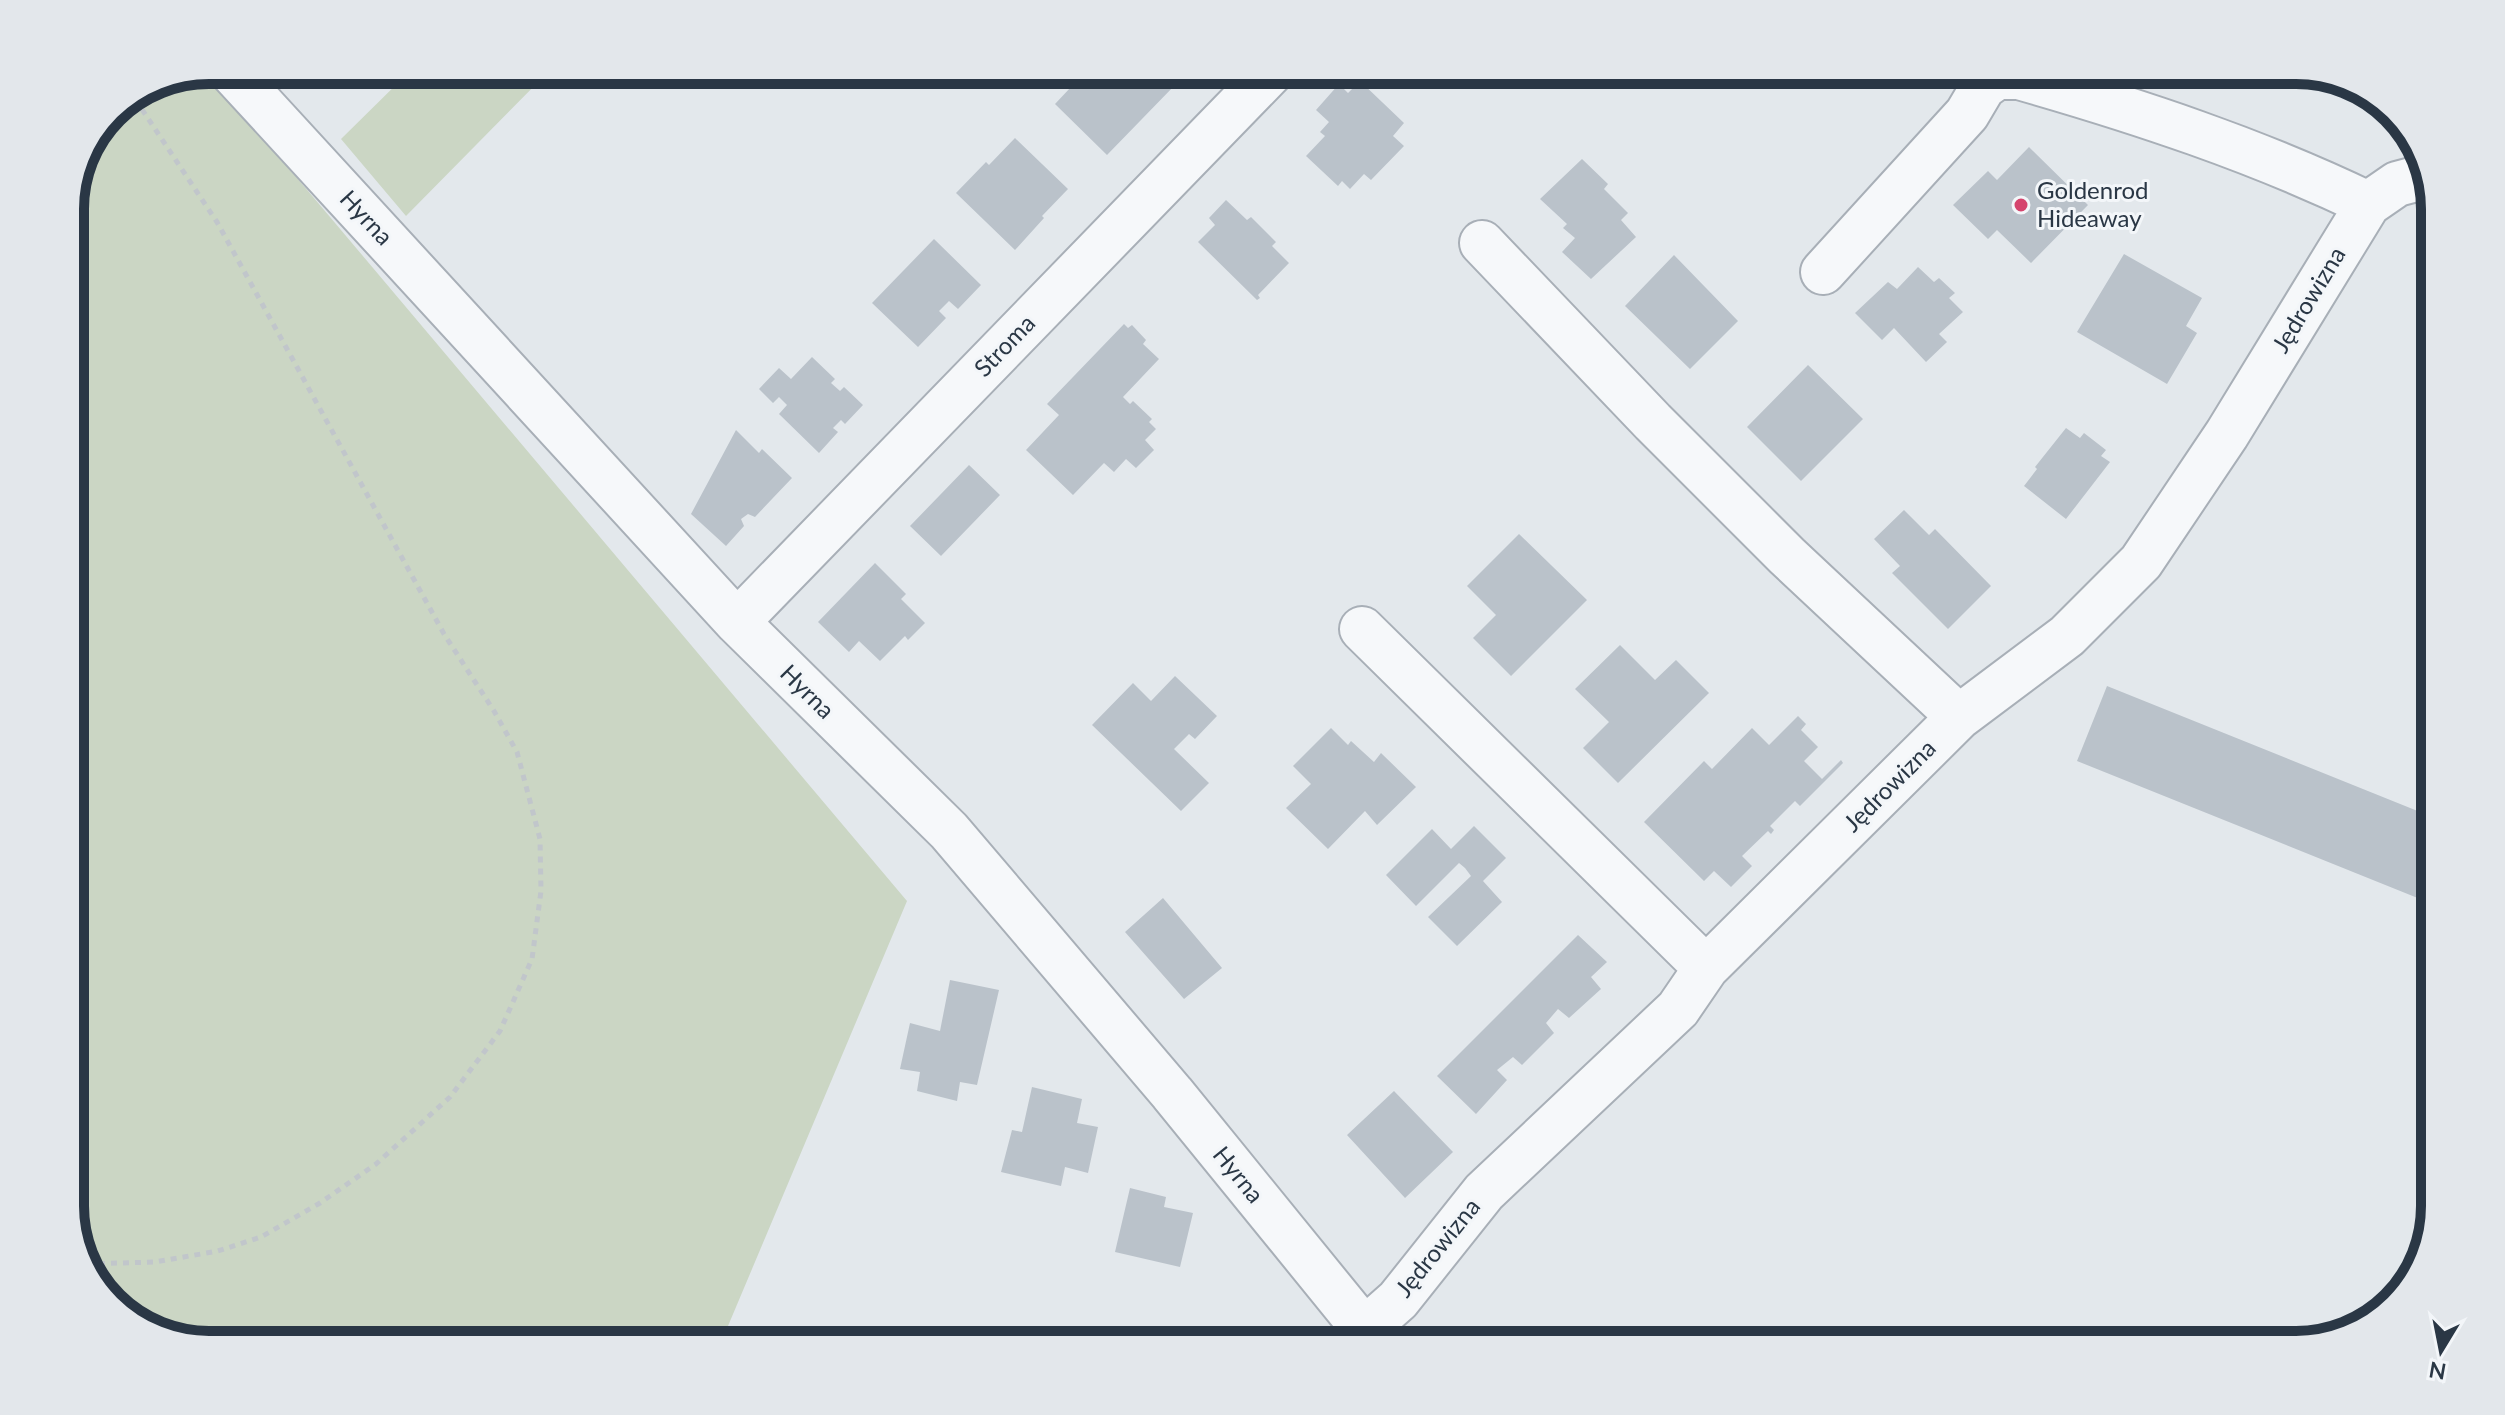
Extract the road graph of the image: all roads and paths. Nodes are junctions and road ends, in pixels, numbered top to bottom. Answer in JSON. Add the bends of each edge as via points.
{"nodes":[{"id":1,"x":243,"y":84,"type":"edge"},
{"id":2,"x":1259,"y":84,"type":"edge"},
{"id":3,"x":1987,"y":84,"type":"edge"},
{"id":4,"x":2044,"y":84,"type":"edge"},
{"id":5,"x":139,"y":105,"type":"edge"},
{"id":6,"x":2417,"y":179,"type":"edge"},
{"id":7,"x":2368,"y":204,"type":"junction"},
{"id":8,"x":1482,"y":243,"type":"dead end"},
{"id":9,"x":1823,"y":272,"type":"dead end"},
{"id":10,"x":737,"y":622,"type":"junction"},
{"id":11,"x":1362,"y":629,"type":"dead end"},
{"id":12,"x":1959,"y":717,"type":"junction"},
{"id":13,"x":1706,"y":968,"type":"junction"},
{"id":14,"x":98,"y":1264,"type":"edge"},
{"id":15,"x":1360,"y":1331,"type":"edge"},
{"id":16,"x":1374,"y":1331,"type":"edge"}],
"edges":[{"from":1,"to":10,"type":"street","name":"Hyrna"},
{"from":2,"to":10,"type":"street","name":"Stroma"},
{"from":3,"to":9,"type":"street","via":[[1967,114]]},
{"from":4,"to":7,"type":"street","via":[[2302,172]]},
{"from":5,"to":14,"type":"path","via":[[217,222],[444,634],[517,752],[540,839],[541,891],[532,959],[500,1031],[450,1097],[376,1164],[261,1237],[155,1262]]},
{"from":6,"to":7,"type":"street","name":"Jędrowizna","via":[[2397,184]]},
{"from":7,"to":12,"type":"street","name":"Jędrowizna","via":[[2227,434],[2141,562],[2067,636]]},
{"from":8,"to":12,"type":"street","via":[[1787,556]]},
{"from":10,"to":15,"type":"street","name":"Hyrna","via":[[949,831],[1172,1093]]},
{"from":11,"to":13,"type":"street"},
{"from":12,"to":13,"type":"street","name":"Jędrowizna"},
{"from":13,"to":16,"type":"street","name":"Jędrowizna","via":[[1678,1009],[1484,1192]]}]}
